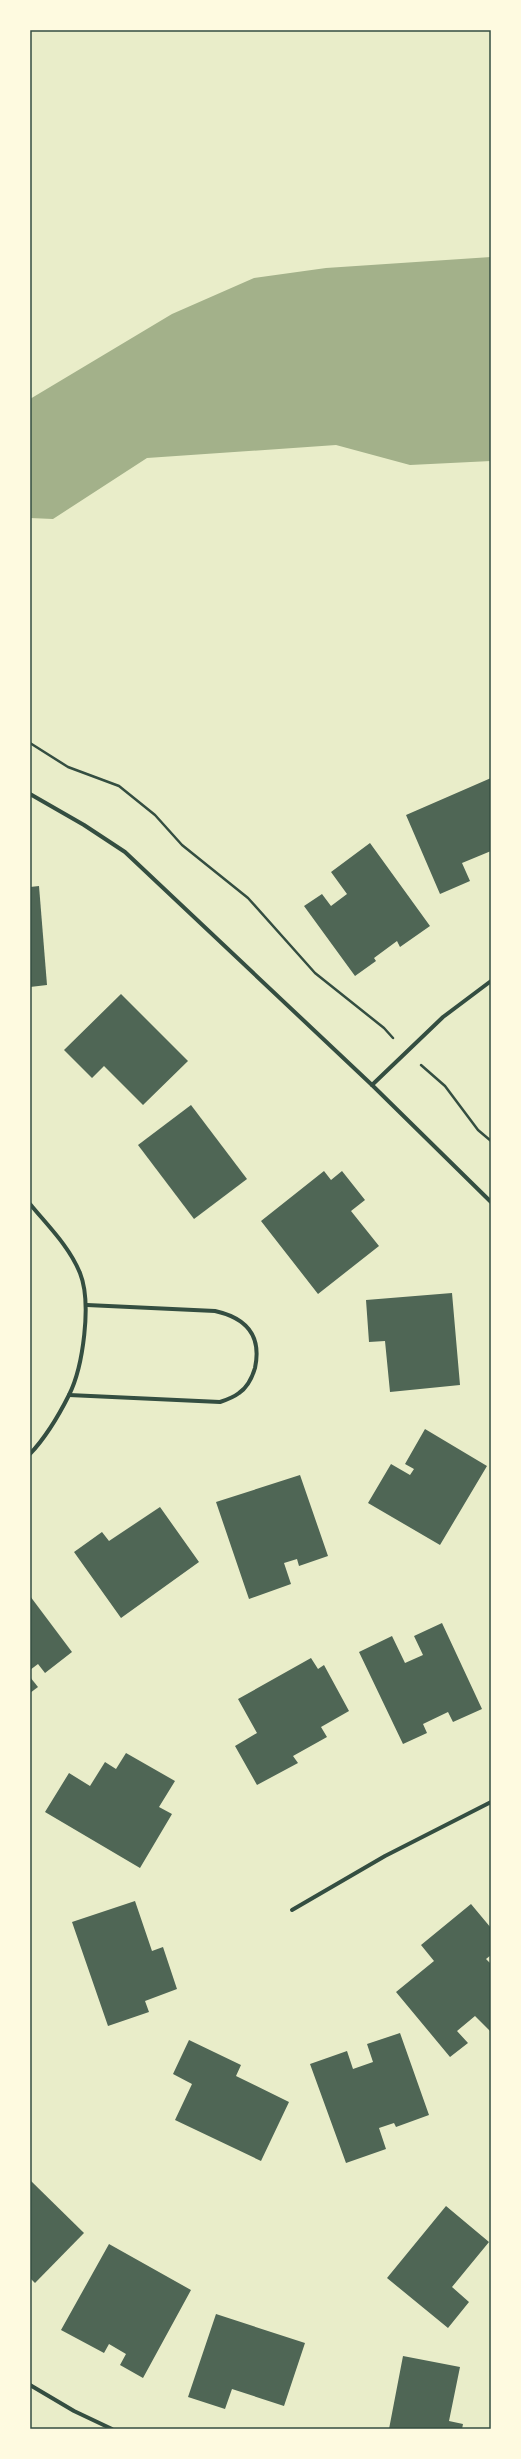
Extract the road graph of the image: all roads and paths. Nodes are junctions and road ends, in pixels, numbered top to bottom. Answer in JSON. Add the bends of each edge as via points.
{"nodes":[{"id":1,"x":30,"y":743,"type":"edge"},
{"id":2,"x":30,"y":794,"type":"edge"},
{"id":3,"x":491,"y":981,"type":"edge"},
{"id":4,"x":384,"y":1028,"type":"dead end"},
{"id":5,"x":430,"y":1074,"type":"dead end"},
{"id":6,"x":372,"y":1085,"type":"junction"},
{"id":7,"x":491,"y":1141,"type":"edge"},
{"id":8,"x":491,"y":1202,"type":"edge"},
{"id":9,"x":30,"y":1204,"type":"edge"},
{"id":10,"x":87,"y":1305,"type":"junction"},
{"id":11,"x":69,"y":1395,"type":"junction"},
{"id":12,"x":30,"y":1454,"type":"edge"},
{"id":13,"x":491,"y":1802,"type":"edge"},
{"id":14,"x":292,"y":1910,"type":"dead end"},
{"id":15,"x":30,"y":2385,"type":"edge"},
{"id":16,"x":112,"y":2429,"type":"edge"}],
"edges":[{"from":1,"to":4,"type":"path","via":[[68,767],[119,786],[155,815],[182,845],[248,898],[315,973]]},
{"from":2,"to":6,"type":"street","via":[[124,852]]},
{"from":3,"to":6,"type":"street","via":[[443,1017]]},
{"from":5,"to":7,"type":"path","via":[[445,1086],[478,1130]]},
{"from":6,"to":8,"type":"street"},
{"from":9,"to":10,"type":"street","via":[[68,1249],[80,1274]]},
{"from":10,"to":11,"type":"street","via":[[80,1358]]},
{"from":10,"to":11,"type":"street","via":[[215,1311],[231,1315],[255,1336],[257,1356],[252,1379],[239,1394],[220,1402]]},
{"from":11,"to":12,"type":"street"},
{"from":13,"to":14,"type":"street","via":[[385,1856]]},
{"from":15,"to":16,"type":"street","via":[[74,2411]]}]}
